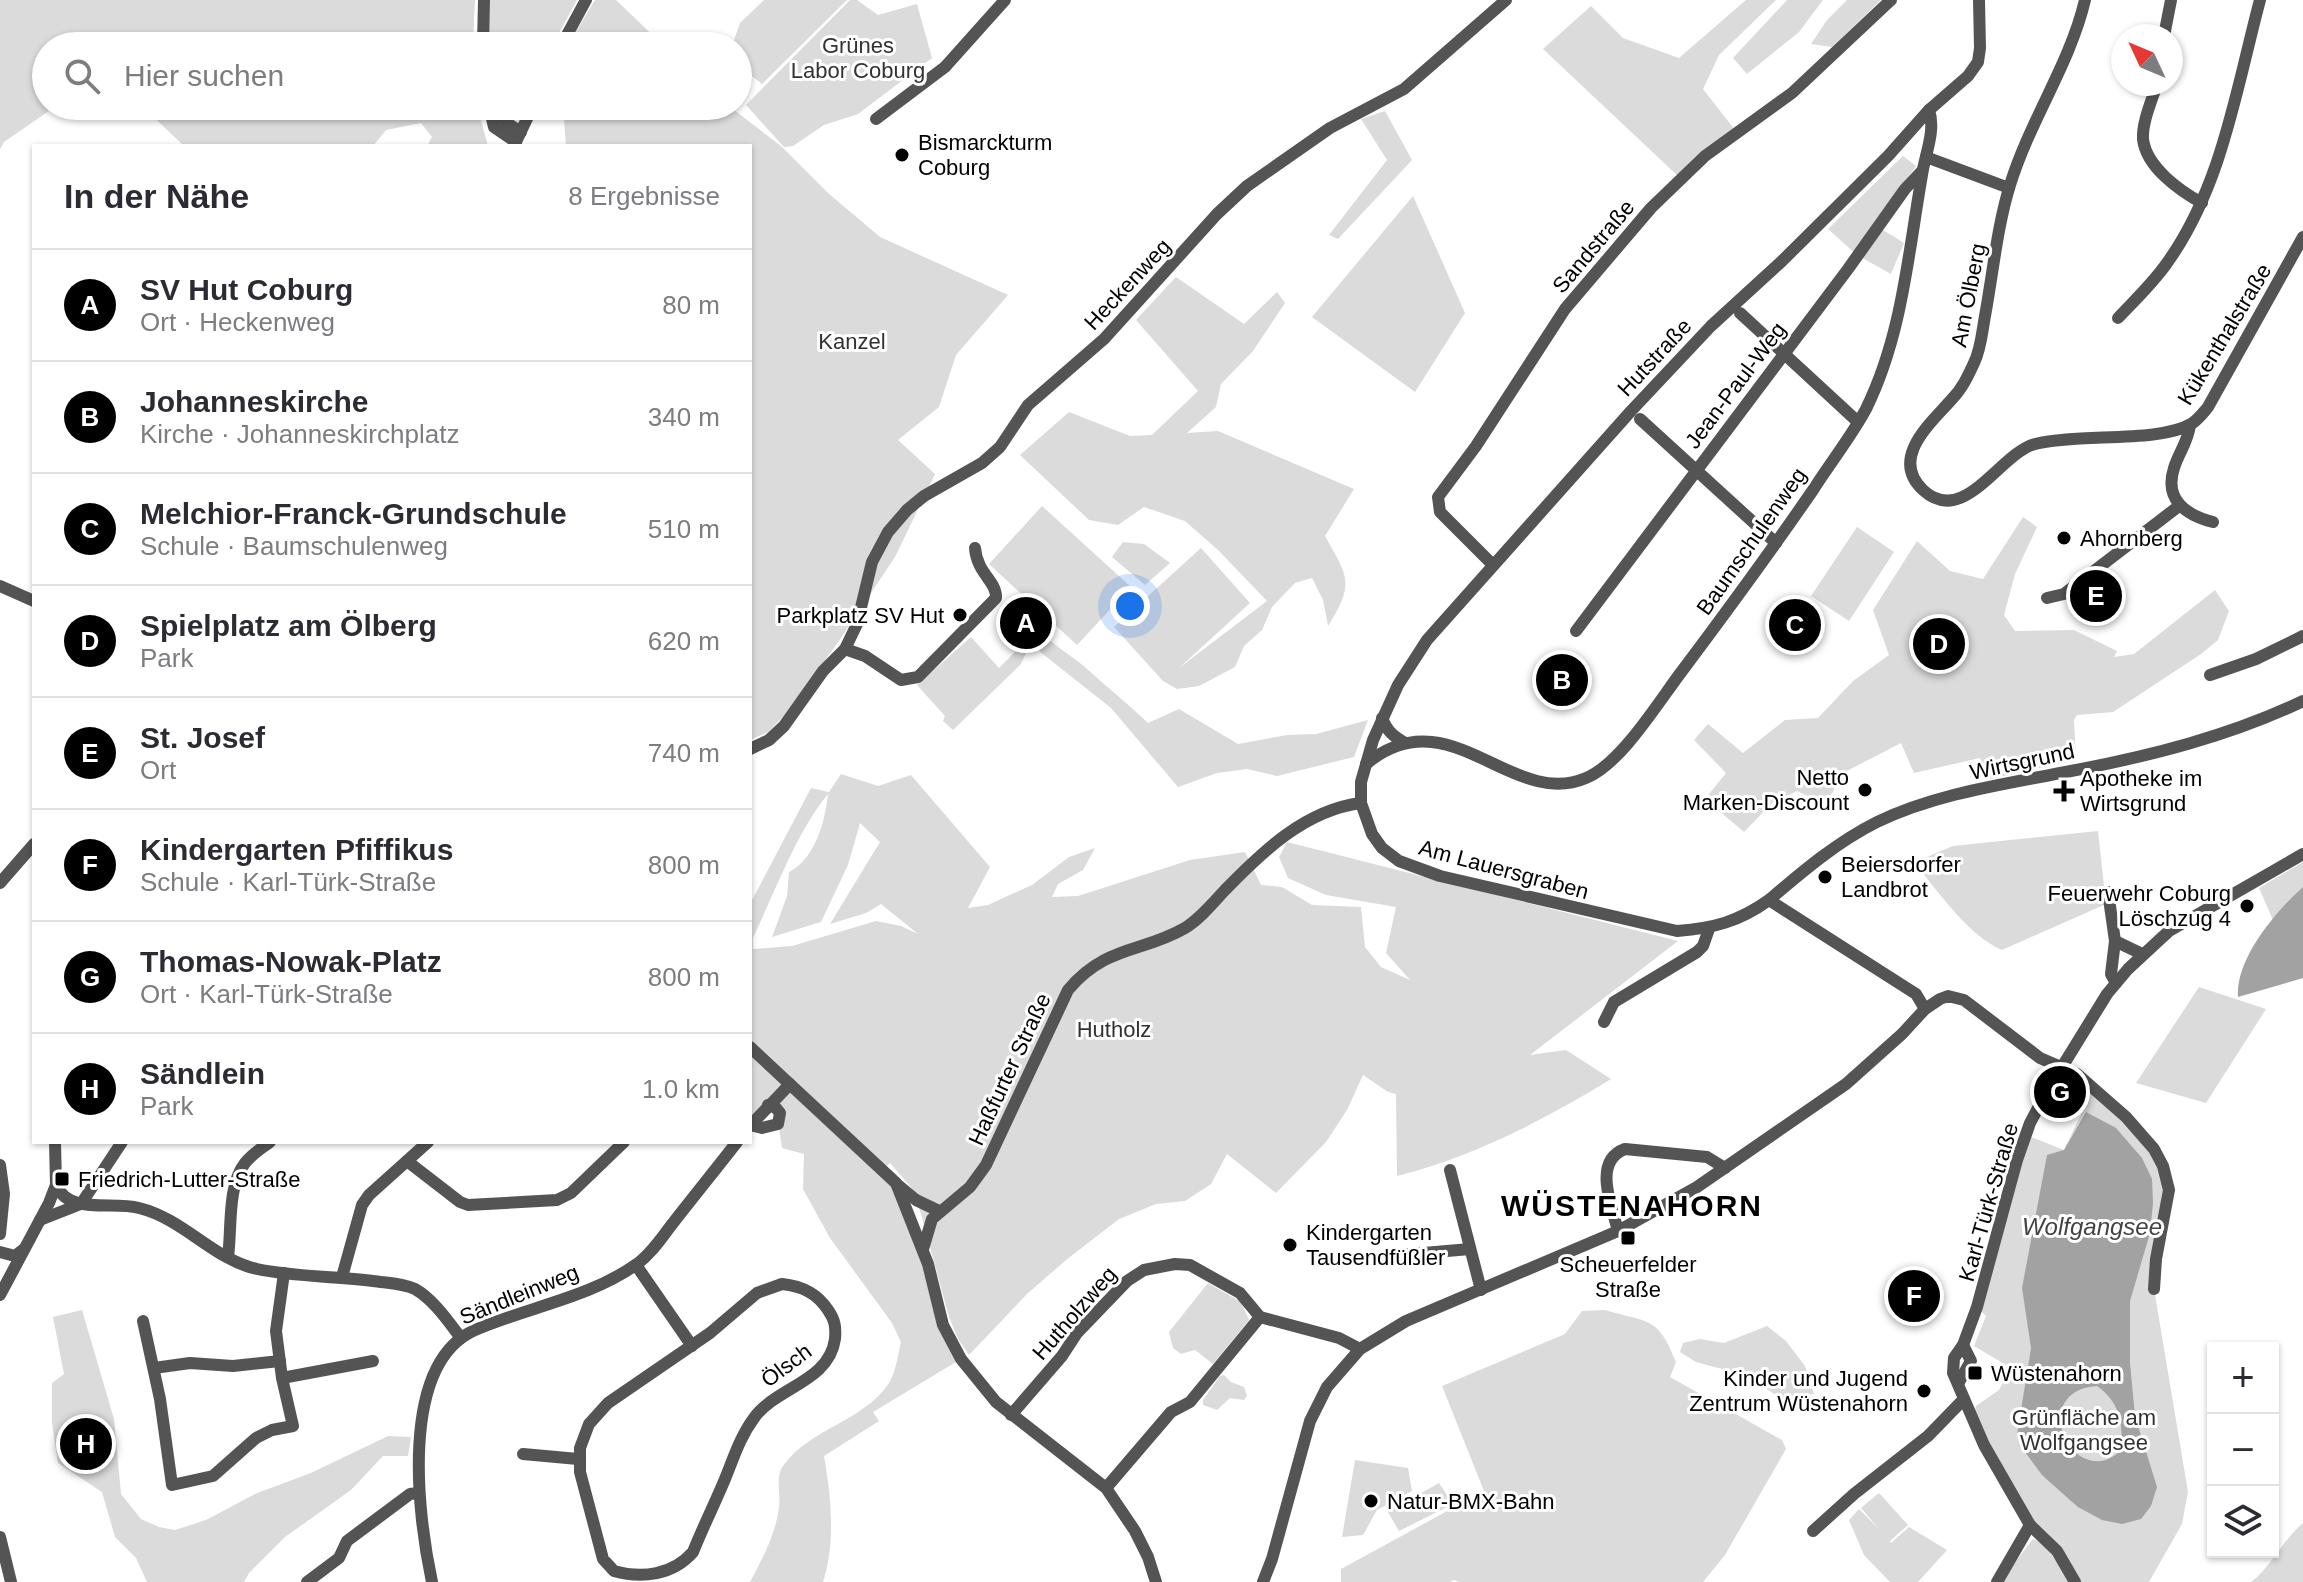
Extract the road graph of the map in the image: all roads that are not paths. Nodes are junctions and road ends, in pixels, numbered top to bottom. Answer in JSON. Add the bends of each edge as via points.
{"nodes":[{"id":1,"x":484,"y":0,"type":"edge"},
{"id":2,"x":586,"y":0,"type":"edge"},
{"id":3,"x":1005,"y":0,"type":"edge"},
{"id":4,"x":1506,"y":0,"type":"edge"},
{"id":5,"x":1891,"y":0,"type":"edge"},
{"id":6,"x":1979,"y":0,"type":"edge"},
{"id":7,"x":2085,"y":0,"type":"edge"},
{"id":8,"x":2171,"y":0,"type":"edge"},
{"id":9,"x":2260,"y":0,"type":"edge"},
{"id":10,"x":2166,"y":24,"type":"edge"},
{"id":11,"x":483,"y":32,"type":"edge"},
{"id":12,"x":569,"y":32,"type":"edge"},
{"id":13,"x":2154,"y":96,"type":"edge"},
{"id":14,"x":1929,"y":110,"type":"junction"},
{"id":15,"x":876,"y":119,"type":"dead end"},
{"id":16,"x":494,"y":120,"type":"edge"},
{"id":17,"x":504,"y":120,"type":"edge"},
{"id":18,"x":526,"y":120,"type":"edge"},
{"id":19,"x":517,"y":140,"type":"edge"},
{"id":20,"x":500,"y":144,"type":"edge"},
{"id":21,"x":1923,"y":168,"type":"junction"},
{"id":22,"x":2009,"y":188,"type":"junction"},
{"id":23,"x":2202,"y":203,"type":"junction"},
{"id":24,"x":2303,"y":237,"type":"edge"},
{"id":25,"x":1740,"y":313,"type":"dead end"},
{"id":26,"x":2118,"y":318,"type":"dead end"},
{"id":27,"x":1785,"y":353,"type":"junction"},
{"id":28,"x":1640,"y":419,"type":"dead end"},
{"id":29,"x":1858,"y":422,"type":"junction"},
{"id":30,"x":2190,"y":425,"type":"junction"},
{"id":31,"x":1696,"y":471,"type":"junction"},
{"id":32,"x":2179,"y":506,"type":"junction"},
{"id":33,"x":2213,"y":522,"type":"dead end"},
{"id":34,"x":1776,"y":543,"type":"junction"},
{"id":35,"x":975,"y":548,"type":"dead end"},
{"id":36,"x":1493,"y":565,"type":"junction"},
{"id":37,"x":0,"y":586,"type":"edge"},
{"id":38,"x":2047,"y":598,"type":"dead end"},
{"id":39,"x":32,"y":600,"type":"edge"},
{"id":40,"x":1578,"y":628,"type":"dead end"},
{"id":41,"x":2303,"y":636,"type":"edge"},
{"id":42,"x":845,"y":649,"type":"junction"},
{"id":43,"x":2210,"y":675,"type":"dead end"},
{"id":44,"x":2303,"y":701,"type":"edge"},
{"id":45,"x":1382,"y":718,"type":"junction"},
{"id":46,"x":1405,"y":743,"type":"junction"},
{"id":47,"x":752,"y":748,"type":"edge"},
{"id":48,"x":1366,"y":764,"type":"junction"},
{"id":49,"x":1361,"y":803,"type":"junction"},
{"id":50,"x":32,"y":846,"type":"edge"},
{"id":51,"x":2303,"y":854,"type":"edge"},
{"id":52,"x":0,"y":883,"type":"edge"},
{"id":53,"x":2108,"y":892,"type":"dead end"},
{"id":54,"x":1769,"y":900,"type":"junction"},
{"id":55,"x":1709,"y":929,"type":"junction"},
{"id":56,"x":2115,"y":941,"type":"junction"},
{"id":57,"x":2142,"y":954,"type":"junction"},
{"id":58,"x":2116,"y":983,"type":"junction"},
{"id":59,"x":1925,"y":1009,"type":"junction"},
{"id":60,"x":1604,"y":1022,"type":"dead end"},
{"id":61,"x":752,"y":1049,"type":"edge"},
{"id":62,"x":2062,"y":1067,"type":"junction"},
{"id":63,"x":790,"y":1084,"type":"junction"},
{"id":64,"x":768,"y":1105,"type":"junction"},
{"id":65,"x":752,"y":1123,"type":"edge"},
{"id":66,"x":752,"y":1126,"type":"edge"},
{"id":67,"x":55,"y":1144,"type":"edge"},
{"id":68,"x":121,"y":1144,"type":"edge"},
{"id":69,"x":268,"y":1144,"type":"edge"},
{"id":70,"x":426,"y":1144,"type":"edge"},
{"id":71,"x":622,"y":1144,"type":"edge"},
{"id":72,"x":735,"y":1144,"type":"edge"},
{"id":73,"x":407,"y":1161,"type":"junction"},
{"id":74,"x":0,"y":1165,"type":"edge"},
{"id":75,"x":1725,"y":1168,"type":"junction"},
{"id":76,"x":1450,"y":1170,"type":"dead end"},
{"id":77,"x":896,"y":1183,"type":"junction"},
{"id":78,"x":56,"y":1185,"type":"junction"},
{"id":79,"x":81,"y":1204,"type":"junction"},
{"id":80,"x":939,"y":1211,"type":"junction"},
{"id":81,"x":40,"y":1220,"type":"junction"},
{"id":82,"x":1618,"y":1231,"type":"junction"},
{"id":83,"x":0,"y":1234,"type":"edge"},
{"id":84,"x":26,"y":1246,"type":"junction"},
{"id":85,"x":1470,"y":1249,"type":"junction"},
{"id":86,"x":923,"y":1250,"type":"junction"},
{"id":87,"x":0,"y":1252,"type":"edge"},
{"id":88,"x":1389,"y":1256,"type":"dead end"},
{"id":89,"x":228,"y":1257,"type":"junction"},
{"id":90,"x":636,"y":1265,"type":"junction"},
{"id":91,"x":284,"y":1273,"type":"junction"},
{"id":92,"x":342,"y":1277,"type":"junction"},
{"id":93,"x":2154,"y":1289,"type":"dead end"},
{"id":94,"x":1481,"y":1290,"type":"junction"},
{"id":95,"x":0,"y":1295,"type":"edge"},
{"id":96,"x":1260,"y":1317,"type":"junction"},
{"id":97,"x":143,"y":1321,"type":"dead end"},
{"id":98,"x":461,"y":1338,"type":"junction"},
{"id":99,"x":692,"y":1346,"type":"junction"},
{"id":100,"x":1360,"y":1349,"type":"junction"},
{"id":101,"x":280,"y":1361,"type":"junction"},
{"id":102,"x":373,"y":1361,"type":"dead end"},
{"id":103,"x":154,"y":1368,"type":"junction"},
{"id":104,"x":282,"y":1378,"type":"junction"},
{"id":105,"x":1964,"y":1399,"type":"junction"},
{"id":106,"x":1011,"y":1415,"type":"junction"},
{"id":107,"x":523,"y":1454,"type":"dead end"},
{"id":108,"x":578,"y":1459,"type":"junction"},
{"id":109,"x":1106,"y":1488,"type":"junction"},
{"id":110,"x":418,"y":1493,"type":"junction"},
{"id":111,"x":2030,"y":1525,"type":"junction"},
{"id":112,"x":1813,"y":1531,"type":"dead end"},
{"id":113,"x":0,"y":1537,"type":"edge"},
{"id":114,"x":649,"y":1578,"type":"edge"},
{"id":115,"x":11,"y":1582,"type":"edge"},
{"id":116,"x":307,"y":1582,"type":"edge"},
{"id":117,"x":432,"y":1582,"type":"edge"},
{"id":118,"x":1156,"y":1582,"type":"edge"},
{"id":119,"x":1263,"y":1582,"type":"edge"},
{"id":120,"x":1997,"y":1582,"type":"edge"},
{"id":121,"x":2075,"y":1582,"type":"edge"}],
"edges":[{"from":1,"to":11,"type":"street"},
{"from":2,"to":12,"type":"street"},
{"from":3,"to":15,"type":"street","via":[[945,67]]},
{"from":4,"to":42,"type":"street","name":"Heckenweg","via":[[1404,89],[1330,128],[1247,186],[1104,339],[1028,405],[1000,447],[907,510],[872,562],[857,624]]},
{"from":5,"to":36,"type":"street","name":"Sandstraße","via":[[1792,93],[1683,175],[1565,309],[1438,497],[1440,512]]},
{"from":6,"to":14,"type":"street","name":"Hutstraße","via":[[1978,62]]},
{"from":7,"to":22,"type":"street","name":"Am Ölberg"},
{"from":8,"to":10,"type":"street"},
{"from":9,"to":23,"type":"street","via":[[2220,156]]},
{"from":13,"to":23,"type":"street","via":[[2144,143],[2156,167]]},
{"from":14,"to":21,"type":"street","name":"Baumschulenweg","via":[[1932,123]]},
{"from":14,"to":36,"type":"street","name":"Hutstraße","via":[[1675,363]]},
{"from":16,"to":20,"type":"street"},
{"from":17,"to":19,"type":"street"},
{"from":18,"to":19,"type":"street"},
{"from":21,"to":22,"type":"street"},
{"from":21,"to":27,"type":"street","name":"Jean-Paul-Weg"},
{"from":21,"to":29,"type":"street","name":"Baumschulenweg","via":[[1891,346]]},
{"from":22,"to":30,"type":"street","name":"Am Ölberg","via":[[1976,359],[1955,397],[1915,443],[1910,462],[1915,481],[1941,499],[1962,498],[2030,446]]},
{"from":23,"to":26,"type":"street","via":[[2169,261]]},
{"from":24,"to":30,"type":"street","name":"Kükenthalstraße","via":[[2208,407]]},
{"from":25,"to":27,"type":"street"},
{"from":27,"to":29,"type":"street"},
{"from":27,"to":31,"type":"street","name":"Jean-Paul-Weg"},
{"from":28,"to":31,"type":"street"},
{"from":29,"to":34,"type":"street","name":"Baumschulenweg"},
{"from":30,"to":32,"type":"street","name":"Kükenthalstraße","via":[[2172,479]]},
{"from":31,"to":34,"type":"street"},
{"from":31,"to":40,"type":"street","name":"Jean-Paul-Weg"},
{"from":32,"to":33,"type":"street","via":[[2195,518]]},
{"from":32,"to":38,"type":"street","via":[[2064,594]]},
{"from":34,"to":46,"type":"street","name":"Baumschulenweg","via":[[1635,733],[1591,777],[1551,784],[1462,748]]},
{"from":35,"to":42,"type":"street","via":[[976,561],[996,598],[918,677],[901,680]]},
{"from":36,"to":45,"type":"street","name":"Hutstraße","via":[[1427,640]]},
{"from":37,"to":39,"type":"street"},
{"from":41,"to":43,"type":"street"},
{"from":42,"to":47,"type":"street","name":"Heckenweg","via":[[784,726]]},
{"from":44,"to":54,"type":"street","name":"Wirtsgrund","via":[[2175,748],[1986,788],[1906,811],[1848,838]]},
{"from":45,"to":46,"type":"street"},
{"from":45,"to":48,"type":"street","name":"Hutstraße"},
{"from":46,"to":48,"type":"street","name":"Baumschulenweg"},
{"from":48,"to":49,"type":"street","name":"Am Lauersgraben"},
{"from":49,"to":55,"type":"street","name":"Am Lauersgraben","via":[[1382,848],[1418,869],[1670,931]]},
{"from":49,"to":80,"type":"street","name":"Haßfurter Straße","via":[[1332,809],[1288,834],[1186,928],[1120,951],[1079,977],[1068,990],[986,1165],[955,1202]]},
{"from":50,"to":52,"type":"street"},
{"from":51,"to":57,"type":"street","name":"Karl-Türk-Straße","via":[[2180,924]]},
{"from":53,"to":56,"type":"street"},
{"from":54,"to":55,"type":"street","name":"Am Lauersgraben"},
{"from":54,"to":59,"type":"street","via":[[1916,994]]},
{"from":55,"to":60,"type":"street","via":[[1697,952],[1614,1002]]},
{"from":56,"to":57,"type":"street"},
{"from":56,"to":58,"type":"street","via":[[2111,974]]},
{"from":57,"to":58,"type":"street","name":"Karl-Türk-Straße"},
{"from":58,"to":62,"type":"street","name":"Karl-Türk-Straße"},
{"from":59,"to":62,"type":"street","via":[[1948,996],[1964,1000],[2040,1058]]},
{"from":59,"to":75,"type":"street","via":[[1846,1084]]},
{"from":61,"to":63,"type":"street"},
{"from":62,"to":93,"type":"street","via":[[2083,1078],[2126,1117],[2163,1166],[2169,1190]]},
{"from":62,"to":105,"type":"street","name":"Karl-Türk-Straße","via":[[2026,1135],[1986,1277],[1952,1366]]},
{"from":63,"to":64,"type":"street"},
{"from":63,"to":77,"type":"street"},
{"from":64,"to":65,"type":"street"},
{"from":64,"to":66,"type":"street","via":[[780,1113],[778,1124]]},
{"from":67,"to":78,"type":"street"},
{"from":68,"to":79,"type":"street"},
{"from":69,"to":89,"type":"street","via":[[239,1173]]},
{"from":70,"to":73,"type":"street"},
{"from":71,"to":73,"type":"street","via":[[571,1193],[553,1201],[468,1205]]},
{"from":72,"to":90,"type":"street","name":"Sändleinweg"},
{"from":73,"to":92,"type":"street","via":[[362,1205]]},
{"from":74,"to":83,"type":"street"},
{"from":75,"to":82,"type":"street"},
{"from":75,"to":82,"type":"street","via":[[1707,1157],[1617,1151],[1607,1162],[1606,1174]]},
{"from":76,"to":85,"type":"street"},
{"from":77,"to":80,"type":"street"},
{"from":77,"to":86,"type":"street"},
{"from":78,"to":79,"type":"street","via":[[68,1200]]},
{"from":78,"to":81,"type":"street"},
{"from":79,"to":81,"type":"street"},
{"from":79,"to":89,"type":"street","via":[[138,1208],[162,1216]]},
{"from":80,"to":86,"type":"street","name":"Haßfurter Straße"},
{"from":81,"to":84,"type":"street"},
{"from":82,"to":94,"type":"street"},
{"from":84,"to":87,"type":"street","via":[[15,1256]]},
{"from":84,"to":95,"type":"street"},
{"from":85,"to":88,"type":"street"},
{"from":85,"to":94,"type":"street"},
{"from":86,"to":106,"type":"street","via":[[938,1311],[955,1349]]},
{"from":89,"to":91,"type":"street"},
{"from":90,"to":98,"type":"street","name":"Sändleinweg"},
{"from":90,"to":99,"type":"street"},
{"from":91,"to":92,"type":"street"},
{"from":91,"to":101,"type":"street","via":[[276,1331]]},
{"from":92,"to":98,"type":"street","via":[[415,1289]]},
{"from":94,"to":100,"type":"street","via":[[1406,1321]]},
{"from":96,"to":100,"type":"street","via":[[1339,1338]]},
{"from":96,"to":106,"type":"street","name":"Hutholzweg","via":[[1240,1293],[1190,1265],[1144,1270],[1077,1333]]},
{"from":96,"to":109,"type":"street","via":[[1190,1402],[1171,1412]]},
{"from":97,"to":103,"type":"street"},
{"from":98,"to":110,"type":"street","name":"Sändleinweg","via":[[442,1358],[428,1391]]},
{"from":99,"to":108,"type":"street","name":"Ölsch","via":[[596,1414]]},
{"from":99,"to":114,"type":"street","name":"Ölsch","via":[[757,1293],[782,1284],[818,1297],[836,1328],[828,1359],[756,1414],[743,1434],[693,1552]]},
{"from":100,"to":119,"type":"street","via":[[1327,1387],[1310,1421]]},
{"from":101,"to":103,"type":"street"},
{"from":101,"to":104,"type":"street"},
{"from":102,"to":104,"type":"street"},
{"from":103,"to":104,"type":"street","via":[[172,1485],[213,1476],[256,1438],[293,1426]]},
{"from":105,"to":111,"type":"street","name":"Karl-Türk-Straße"},
{"from":105,"to":112,"type":"street"},
{"from":106,"to":109,"type":"street"},
{"from":107,"to":108,"type":"street"},
{"from":108,"to":114,"type":"street","name":"Ölsch","via":[[607,1565]]},
{"from":109,"to":118,"type":"street","via":[[1141,1542]]},
{"from":110,"to":116,"type":"street","via":[[347,1541],[339,1558]]},
{"from":110,"to":117,"type":"street","name":"Sändleinweg"},
{"from":111,"to":120,"type":"street"},
{"from":111,"to":121,"type":"street","name":"Karl-Türk-Straße","via":[[2057,1551]]},
{"from":113,"to":115,"type":"street"}]}
